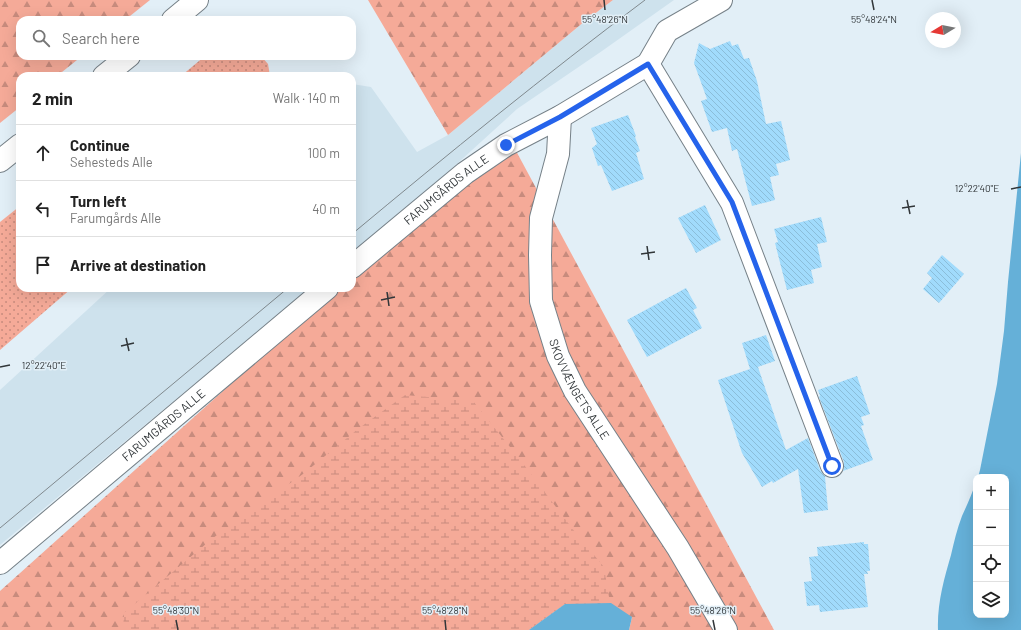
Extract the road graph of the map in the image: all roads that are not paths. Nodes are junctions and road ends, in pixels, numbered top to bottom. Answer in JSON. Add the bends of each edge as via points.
{"nodes":[{"id":1,"x":197,"y":0,"type":"edge"},
{"id":2,"x":721,"y":0,"type":"edge"},
{"id":3,"x":178,"y":16,"type":"edge"},
{"id":4,"x":124,"y":60,"type":"edge"},
{"id":5,"x":648,"y":64,"type":"junction"},
{"id":6,"x":109,"y":72,"type":"edge"},
{"id":7,"x":560,"y":117,"type":"junction"},
{"id":8,"x":16,"y":148,"type":"edge"},
{"id":9,"x":0,"y":161,"type":"edge"},
{"id":10,"x":356,"y":264,"type":"edge"},
{"id":11,"x":322,"y":292,"type":"edge"},
{"id":12,"x":832,"y":466,"type":"dead end"},
{"id":13,"x":0,"y":563,"type":"edge"},
{"id":14,"x":726,"y":630,"type":"edge"}],
"edges":[{"from":1,"to":3,"type":"street"},
{"from":2,"to":5,"type":"street","name":"FARUMGÅRDS ALLE","via":[[667,31]]},
{"from":4,"to":6,"type":"street"},
{"from":5,"to":7,"type":"street","name":"FARUMGÅRDS ALLE"},
{"from":5,"to":12,"type":"street","via":[[732,202]]},
{"from":7,"to":10,"type":"street","name":"FARUMGÅRDS ALLE","via":[[506,145],[464,173]]},
{"from":7,"to":14,"type":"street","name":"SKOVVÆNGETS ALLE","via":[[558,154],[541,218],[540,255],[541,301],[558,356],[575,391],[678,548]]},
{"from":8,"to":9,"type":"street"},
{"from":11,"to":13,"type":"street","name":"FARUMGÅRDS ALLE"}]}
